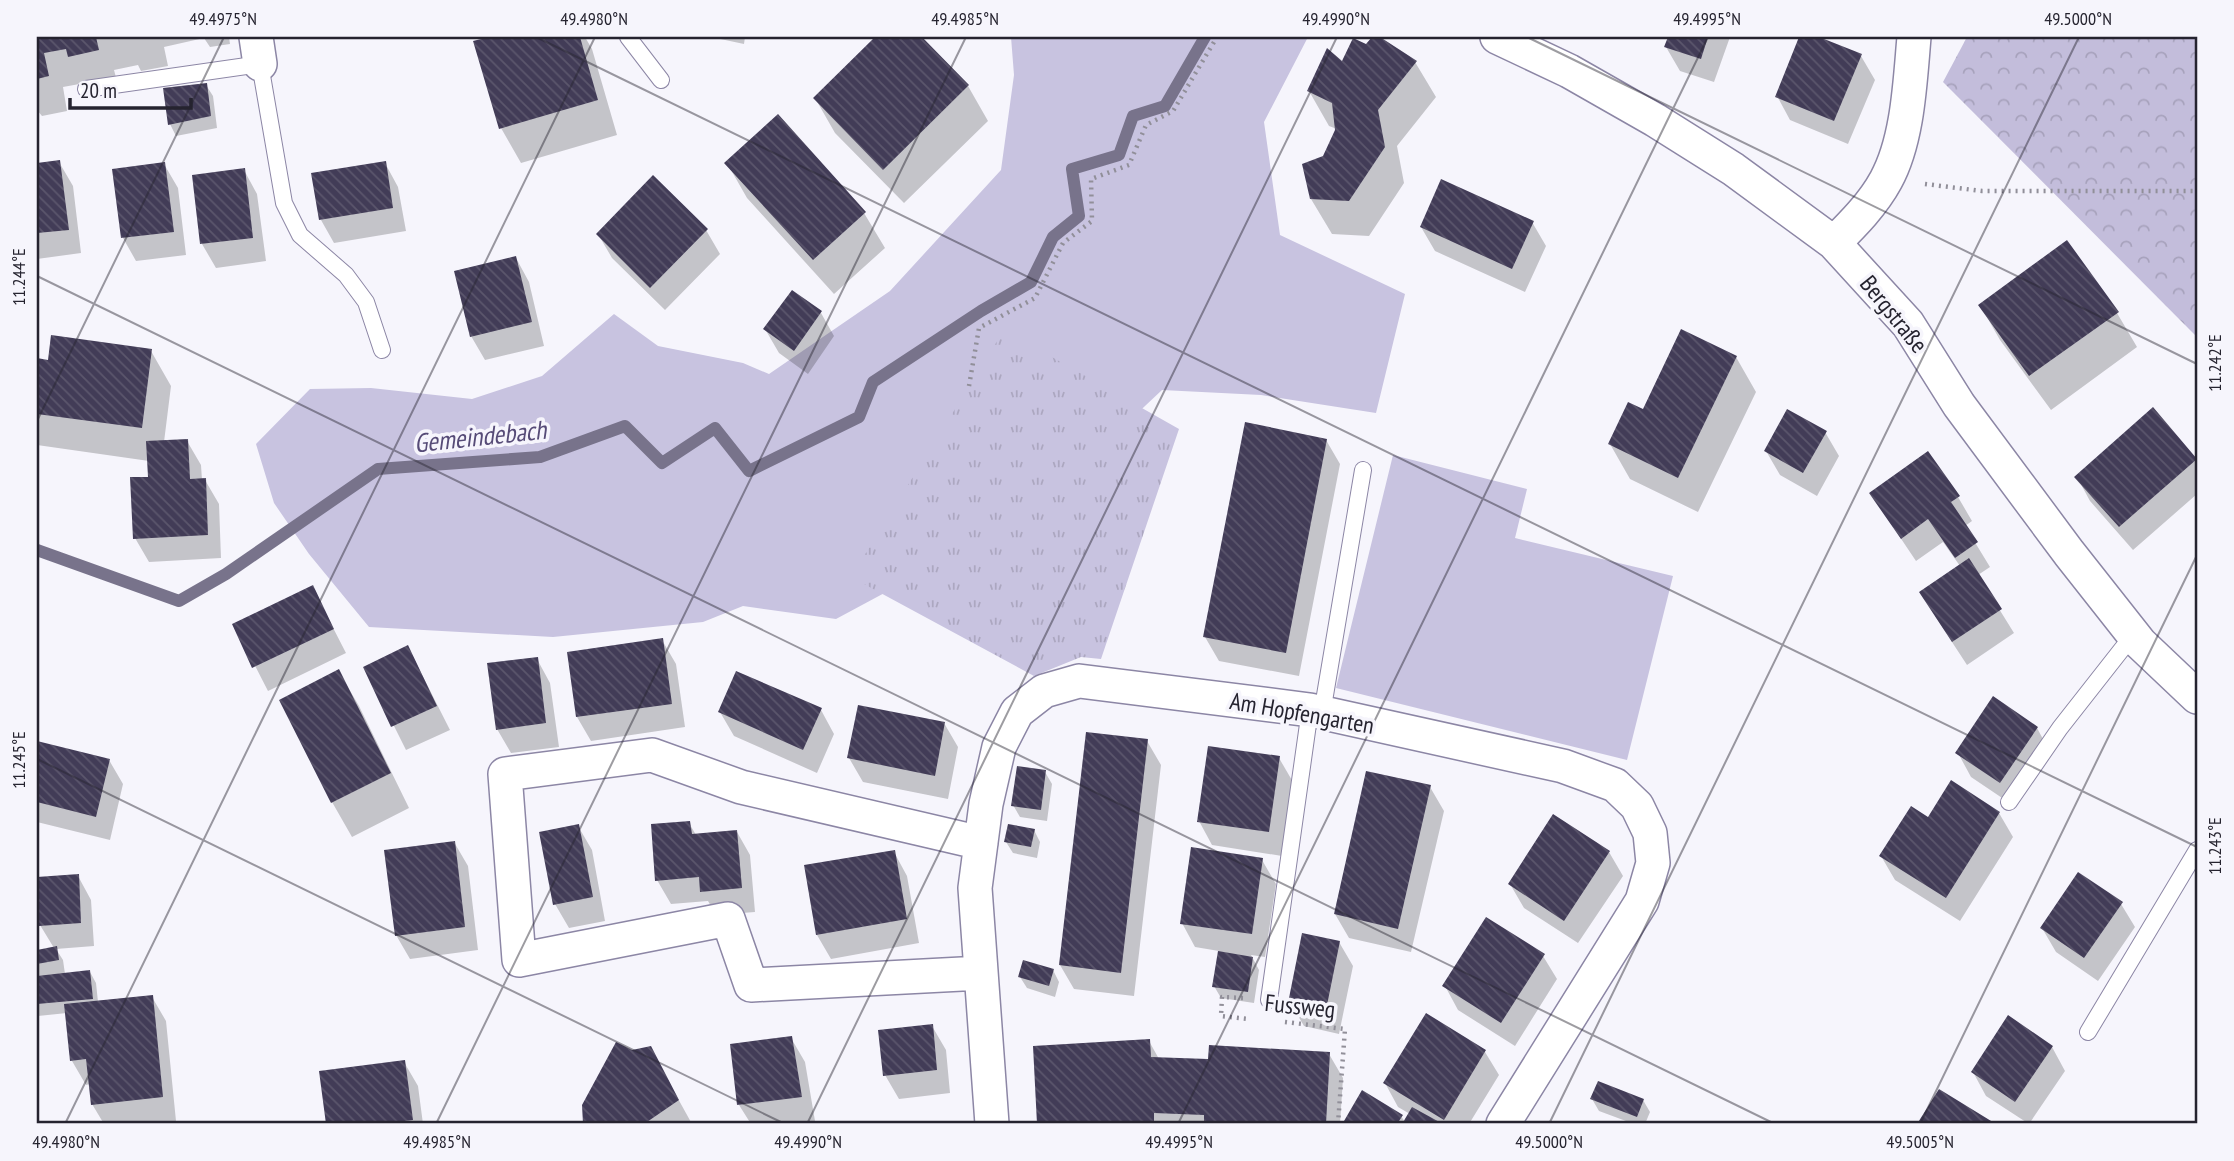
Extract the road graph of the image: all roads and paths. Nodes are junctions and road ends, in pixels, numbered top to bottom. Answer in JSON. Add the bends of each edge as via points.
{"nodes":[{"id":1,"x":628,"y":37,"type":"edge"},
{"id":2,"x":1217,"y":37,"type":"edge"},
{"id":3,"x":1497,"y":37,"type":"edge"},
{"id":4,"x":1914,"y":37,"type":"edge"},
{"id":5,"x":258,"y":50,"type":"edge"},
{"id":6,"x":661,"y":80,"type":"dead end"},
{"id":7,"x":86,"y":89,"type":"dead end"},
{"id":8,"x":1886,"y":180,"type":"junction"},
{"id":9,"x":2197,"y":191,"type":"edge"},
{"id":10,"x":1834,"y":243,"type":"junction"},
{"id":11,"x":382,"y":350,"type":"dead end"},
{"id":12,"x":969,"y":386,"type":"dead end"},
{"id":13,"x":1363,"y":470,"type":"dead end"},
{"id":14,"x":2133,"y":635,"type":"junction"},
{"id":15,"x":2197,"y":696,"type":"edge"},
{"id":16,"x":1316,"y":712,"type":"junction"},
{"id":17,"x":2009,"y":802,"type":"dead end"},
{"id":18,"x":981,"y":843,"type":"junction"},
{"id":19,"x":2197,"y":850,"type":"edge"},
{"id":20,"x":981,"y":973,"type":"junction"},
{"id":21,"x":1269,"y":1000,"type":"joint"},
{"id":22,"x":1248,"y":1019,"type":"dead end"},
{"id":23,"x":1276,"y":1022,"type":"dead end"},
{"id":24,"x":2088,"y":1032,"type":"dead end"},
{"id":25,"x":992,"y":1124,"type":"edge"},
{"id":26,"x":1338,"y":1124,"type":"edge"},
{"id":27,"x":1503,"y":1124,"type":"edge"}],
"edges":[{"from":1,"to":6,"type":"lane"},
{"from":2,"to":12,"type":"path","via":[[1173,111],[1146,125],[1129,165],[1091,178],[1093,220],[1063,243],[1035,298],[979,328]]},
{"from":3,"to":10,"type":"street","name":"Bergstraße","via":[[1655,120],[1733,169]]},
{"from":4,"to":8,"type":"street","via":[[1909,96]]},
{"from":5,"to":7,"type":"lane"},
{"from":5,"to":11,"type":"lane","via":[[284,203],[300,235],[346,275],[366,302]]},
{"from":8,"to":9,"type":"path","via":[[1982,191]]},
{"from":8,"to":10,"type":"street"},
{"from":10,"to":14,"type":"street","name":"Bergstraße","via":[[1908,324],[1959,405]]},
{"from":13,"to":16,"type":"lane"},
{"from":14,"to":15,"type":"street","name":"Bergstraße"},
{"from":14,"to":17,"type":"lane"},
{"from":16,"to":18,"type":"street","name":"Am Hopfengarten","via":[[1079,681],[1044,691],[1017,712],[999,747]]},
{"from":16,"to":21,"type":"lane"},
{"from":16,"to":27,"type":"street","name":"Am Hopfengarten","via":[[1563,766],[1615,785],[1637,806],[1650,833],[1653,863],[1643,901]]},
{"from":18,"to":20,"type":"street","name":"Am Hopfengarten","via":[[975,888]]},
{"from":18,"to":20,"type":"street","via":[[741,787],[652,755],[505,774],[519,960],[728,919],[751,985]]},
{"from":19,"to":24,"type":"lane"},
{"from":20,"to":25,"type":"street","name":"Am Hopfengarten"},
{"from":21,"to":22,"type":"path","name":"Fussweg","via":[[1222,996],[1221,1016]]},
{"from":23,"to":26,"type":"path","name":"Fussweg","via":[[1345,1028]]}]}
